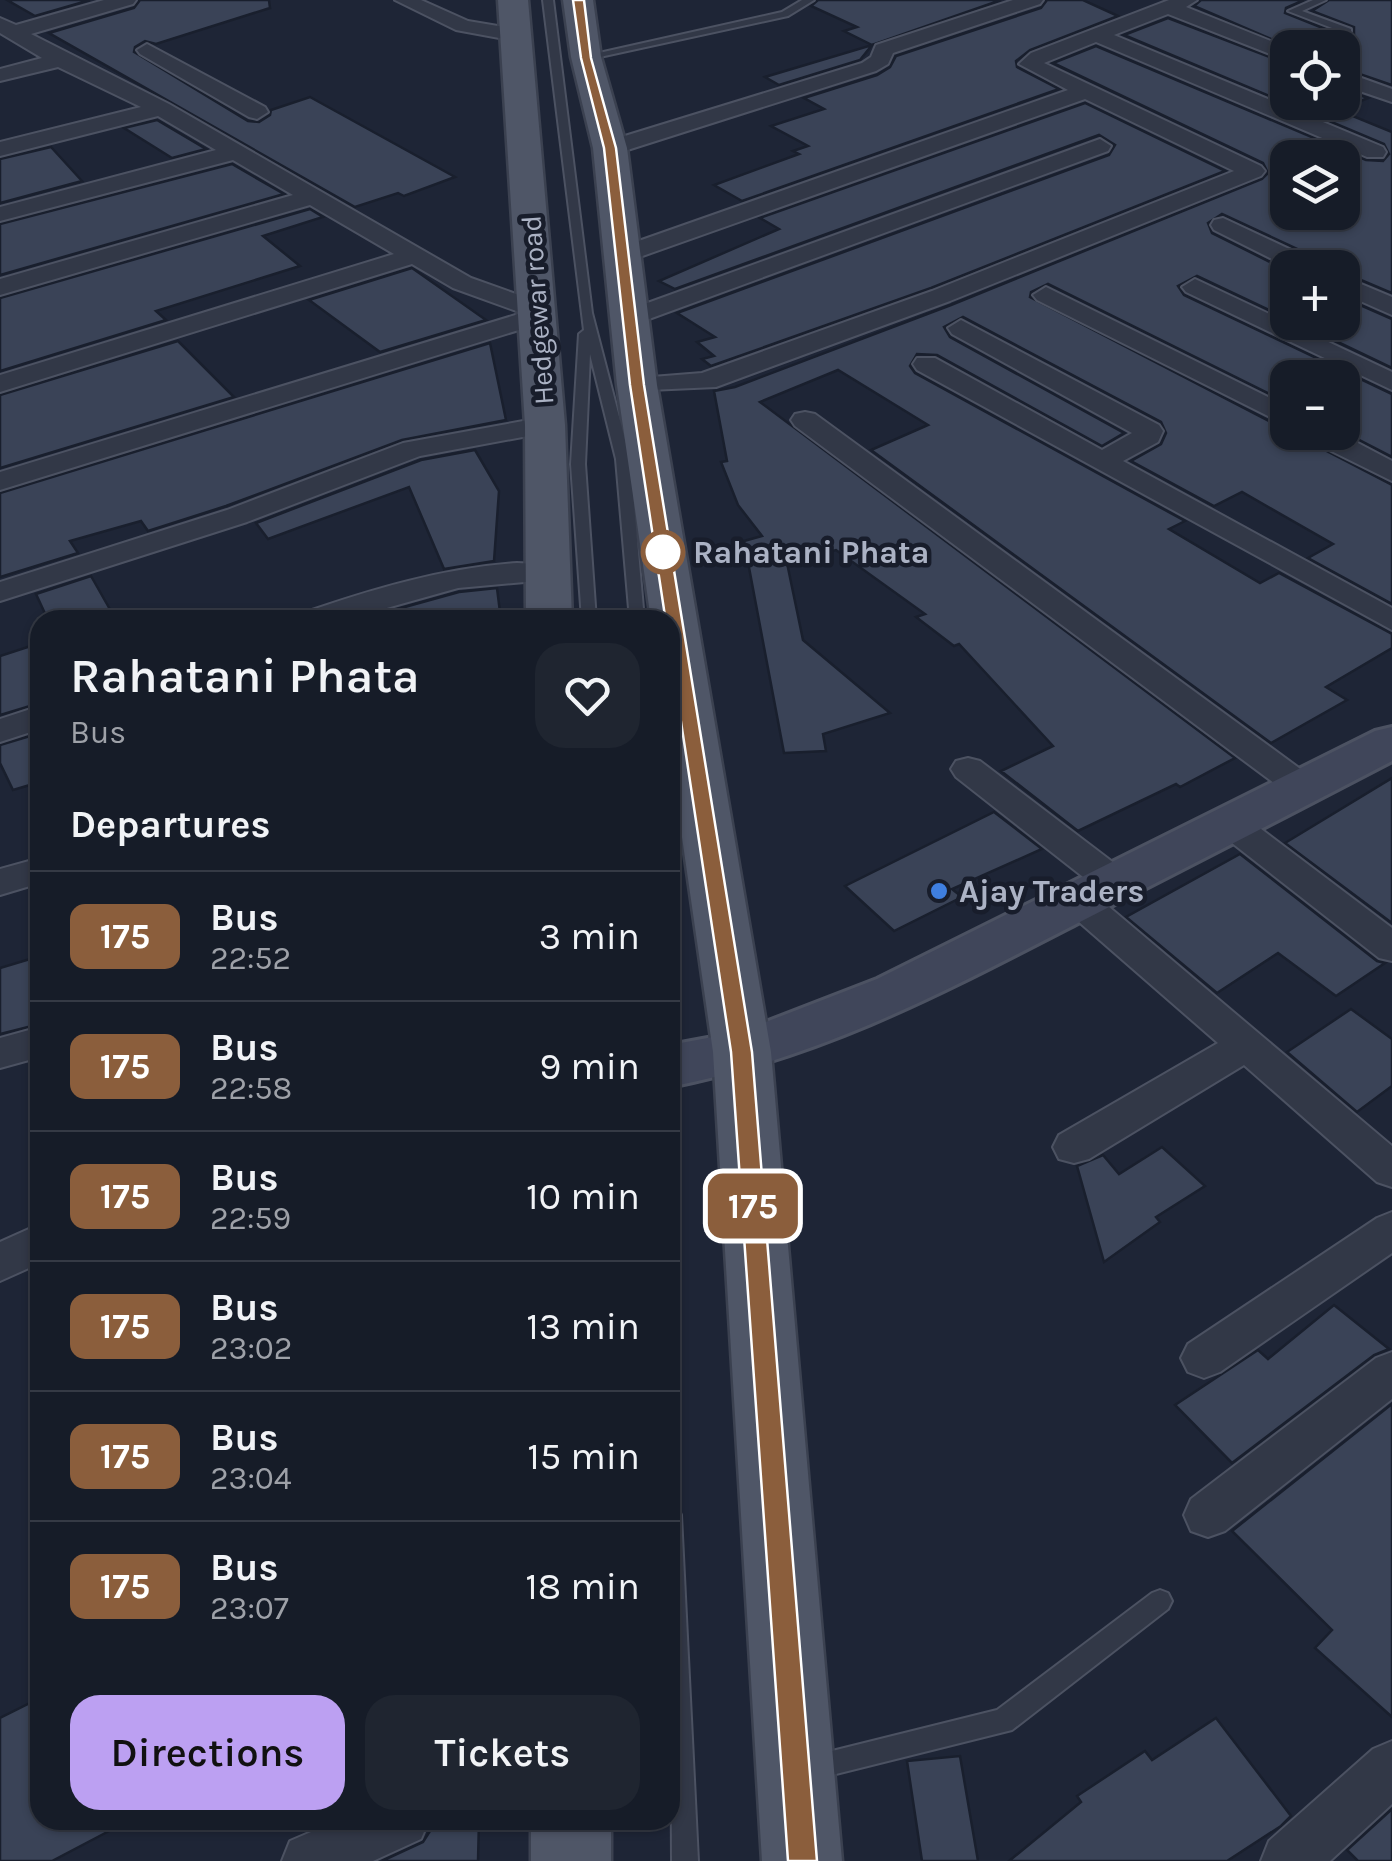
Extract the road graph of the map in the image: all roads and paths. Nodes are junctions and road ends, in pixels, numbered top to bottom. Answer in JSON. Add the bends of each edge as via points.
{"nodes":[{"id":1,"x":126,"y":0,"type":"edge"},
{"id":2,"x":405,"y":0,"type":"edge"},
{"id":3,"x":548,"y":0,"type":"edge"},
{"id":4,"x":578,"y":0,"type":"edge"},
{"id":5,"x":809,"y":0,"type":"edge"},
{"id":6,"x":1033,"y":0,"type":"edge"},
{"id":7,"x":1321,"y":0,"type":"edge"},
{"id":8,"x":1178,"y":3,"type":"edge"},
{"id":9,"x":515,"y":18,"type":"edge"},
{"id":10,"x":8,"y":28,"type":"edge"},
{"id":11,"x":1345,"y":30,"type":"edge"},
{"id":12,"x":1097,"y":35,"type":"junction"},
{"id":13,"x":1270,"y":46,"type":"edge"},
{"id":14,"x":147,"y":50,"type":"dead end"},
{"id":15,"x":586,"y":58,"type":"junction"},
{"id":16,"x":60,"y":60,"type":"junction"},
{"id":17,"x":0,"y":75,"type":"edge"},
{"id":18,"x":1360,"y":83,"type":"edge"},
{"id":19,"x":1088,"y":90,"type":"junction"},
{"id":20,"x":1392,"y":96,"type":"edge"},
{"id":21,"x":161,"y":109,"type":"junction"},
{"id":22,"x":201,"y":132,"type":"junction"},
{"id":23,"x":1100,"y":146,"type":"dead end"},
{"id":24,"x":610,"y":148,"type":"junction"},
{"id":25,"x":0,"y":149,"type":"edge"},
{"id":26,"x":236,"y":152,"type":"junction"},
{"id":27,"x":1376,"y":152,"type":"dead end"},
{"id":28,"x":315,"y":196,"type":"junction"},
{"id":29,"x":0,"y":214,"type":"edge"},
{"id":30,"x":1223,"y":225,"type":"dead end"},
{"id":31,"x":1274,"y":250,"type":"edge"},
{"id":32,"x":624,"y":254,"type":"junction"},
{"id":33,"x":412,"y":256,"type":"junction"},
{"id":34,"x":1195,"y":287,"type":"dead end"},
{"id":35,"x":0,"y":288,"type":"edge"},
{"id":36,"x":1360,"y":292,"type":"edge"},
{"id":37,"x":1046,"y":295,"type":"dead end"},
{"id":38,"x":1392,"y":307,"type":"edge"},
{"id":39,"x":538,"y":313,"type":"junction"},
{"id":40,"x":608,"y":316,"type":"junction"},
{"id":41,"x":960,"y":328,"type":"dead end"},
{"id":42,"x":926,"y":364,"type":"dead end"},
{"id":43,"x":1392,"y":382,"type":"edge"},
{"id":44,"x":0,"y":384,"type":"edge"},
{"id":45,"x":637,"y":385,"type":"junction"},
{"id":46,"x":1270,"y":409,"type":"edge"},
{"id":47,"x":805,"y":420,"type":"dead end"},
{"id":48,"x":545,"y":425,"type":"junction"},
{"id":49,"x":1350,"y":450,"type":"edge"},
{"id":50,"x":1100,"y":462,"type":"junction"},
{"id":51,"x":1392,"y":472,"type":"edge"},
{"id":52,"x":0,"y":480,"type":"edge"},
{"id":53,"x":548,"y":572,"type":"junction"},
{"id":54,"x":0,"y":592,"type":"edge"},
{"id":55,"x":342,"y":610,"type":"edge"},
{"id":56,"x":548,"y":610,"type":"edge"},
{"id":57,"x":589,"y":610,"type":"edge"},
{"id":58,"x":635,"y":610,"type":"edge"},
{"id":59,"x":672,"y":610,"type":"edge"},
{"id":60,"x":1392,"y":621,"type":"edge"},
{"id":61,"x":680,"y":658,"type":"edge"},
{"id":62,"x":30,"y":720,"type":"edge"},
{"id":63,"x":0,"y":731,"type":"edge"},
{"id":64,"x":1392,"y":742,"type":"edge"},
{"id":65,"x":968,"y":769,"type":"dead end"},
{"id":66,"x":1302,"y":787,"type":"junction"},
{"id":67,"x":1231,"y":824,"type":"junction"},
{"id":68,"x":30,"y":873,"type":"edge"},
{"id":69,"x":0,"y":882,"type":"edge"},
{"id":70,"x":1095,"y":891,"type":"junction"},
{"id":71,"x":1392,"y":948,"type":"edge"},
{"id":72,"x":30,"y":1045,"type":"edge"},
{"id":73,"x":1246,"y":1045,"type":"junction"},
{"id":74,"x":742,"y":1052,"type":"junction"},
{"id":75,"x":0,"y":1053,"type":"edge"},
{"id":76,"x":680,"y":1064,"type":"edge"},
{"id":77,"x":1074,"y":1147,"type":"dead end"},
{"id":78,"x":1392,"y":1170,"type":"edge"},
{"id":79,"x":1392,"y":1230,"type":"edge"},
{"id":80,"x":30,"y":1247,"type":"edge"},
{"id":81,"x":0,"y":1263,"type":"edge"},
{"id":82,"x":1204,"y":1358,"type":"dead end"},
{"id":83,"x":1392,"y":1372,"type":"edge"},
{"id":84,"x":1208,"y":1515,"type":"dead end"},
{"id":85,"x":1160,"y":1601,"type":"dead end"},
{"id":86,"x":680,"y":1746,"type":"edge"},
{"id":87,"x":1392,"y":1768,"type":"edge"},
{"id":88,"x":794,"y":1773,"type":"junction"},
{"id":89,"x":380,"y":1830,"type":"edge"},
{"id":90,"x":570,"y":1830,"type":"edge"},
{"id":91,"x":310,"y":1861,"type":"edge"},
{"id":92,"x":571,"y":1861,"type":"edge"},
{"id":93,"x":685,"y":1861,"type":"edge"},
{"id":94,"x":802,"y":1861,"type":"edge"},
{"id":95,"x":1289,"y":1861,"type":"edge"}],
"edges":[{"from":1,"to":10,"type":"street"},
{"from":2,"to":9,"type":"street","via":[[463,26]]},
{"from":3,"to":40,"type":"lane"},
{"from":4,"to":15,"type":"main road"},
{"from":5,"to":15,"type":"lane","via":[[785,14]]},
{"from":6,"to":24,"type":"street","via":[[883,48],[881,60],[869,67]]},
{"from":7,"to":11,"type":"lane","via":[[1293,10]]},
{"from":8,"to":12,"type":"street"},
{"from":8,"to":13,"type":"street"},
{"from":9,"to":39,"type":"main road","name":"Hedgewar road"},
{"from":10,"to":16,"type":"street"},
{"from":12,"to":19,"type":"street","via":[[1030,64]]},
{"from":12,"to":27,"type":"street"},
{"from":14,"to":22,"type":"street","via":[[257,112]]},
{"from":15,"to":24,"type":"main road"},
{"from":16,"to":17,"type":"street"},
{"from":16,"to":21,"type":"street"},
{"from":18,"to":20,"type":"street"},
{"from":19,"to":32,"type":"street"},
{"from":19,"to":45,"type":"street","via":[[1253,172],[941,296],[706,380]]},
{"from":21,"to":22,"type":"street"},
{"from":21,"to":25,"type":"street"},
{"from":22,"to":26,"type":"street"},
{"from":23,"to":40,"type":"street"},
{"from":24,"to":32,"type":"main road"},
{"from":26,"to":28,"type":"street"},
{"from":26,"to":29,"type":"street"},
{"from":28,"to":33,"type":"street"},
{"from":28,"to":35,"type":"street"},
{"from":30,"to":31,"type":"street"},
{"from":32,"to":40,"type":"main road"},
{"from":33,"to":39,"type":"street"},
{"from":33,"to":44,"type":"street"},
{"from":34,"to":43,"type":"street"},
{"from":36,"to":38,"type":"street"},
{"from":37,"to":46,"type":"street"},
{"from":39,"to":48,"type":"main road","name":"Hedgewar road"},
{"from":39,"to":52,"type":"street"},
{"from":40,"to":45,"type":"main road"},
{"from":40,"to":57,"type":"lane","via":[[578,464]]},
{"from":40,"to":58,"type":"lane"},
{"from":41,"to":50,"type":"street","via":[[1149,431]]},
{"from":42,"to":50,"type":"street"},
{"from":45,"to":59,"type":"main road"},
{"from":47,"to":66,"type":"street"},
{"from":48,"to":53,"type":"main road","name":"Hedgewar road"},
{"from":48,"to":54,"type":"street","via":[[413,449],[236,516]]},
{"from":49,"to":51,"type":"street"},
{"from":50,"to":60,"type":"street"},
{"from":53,"to":55,"type":"street","via":[[502,570],[408,587]]},
{"from":53,"to":56,"type":"main road","name":"Hedgewar road"},
{"from":61,"to":74,"type":"main road"},
{"from":62,"to":63,"type":"street"},
{"from":64,"to":66,"type":"main road"},
{"from":65,"to":70,"type":"street"},
{"from":66,"to":67,"type":"main road"},
{"from":67,"to":70,"type":"main road"},
{"from":67,"to":71,"type":"street"},
{"from":68,"to":69,"type":"street"},
{"from":70,"to":73,"type":"street"},
{"from":70,"to":74,"type":"main road","via":[[896,994]]},
{"from":72,"to":75,"type":"street"},
{"from":73,"to":77,"type":"street"},
{"from":73,"to":78,"type":"street"},
{"from":74,"to":76,"type":"main road"},
{"from":74,"to":88,"type":"main road"},
{"from":79,"to":82,"type":"street"},
{"from":80,"to":81,"type":"street"},
{"from":83,"to":84,"type":"street"},
{"from":85,"to":88,"type":"lane","via":[[1003,1722]]},
{"from":86,"to":93,"type":"lane"},
{"from":87,"to":95,"type":"street"},
{"from":88,"to":94,"type":"main road"},
{"from":89,"to":91,"type":"street"},
{"from":90,"to":92,"type":"main road"}]}
